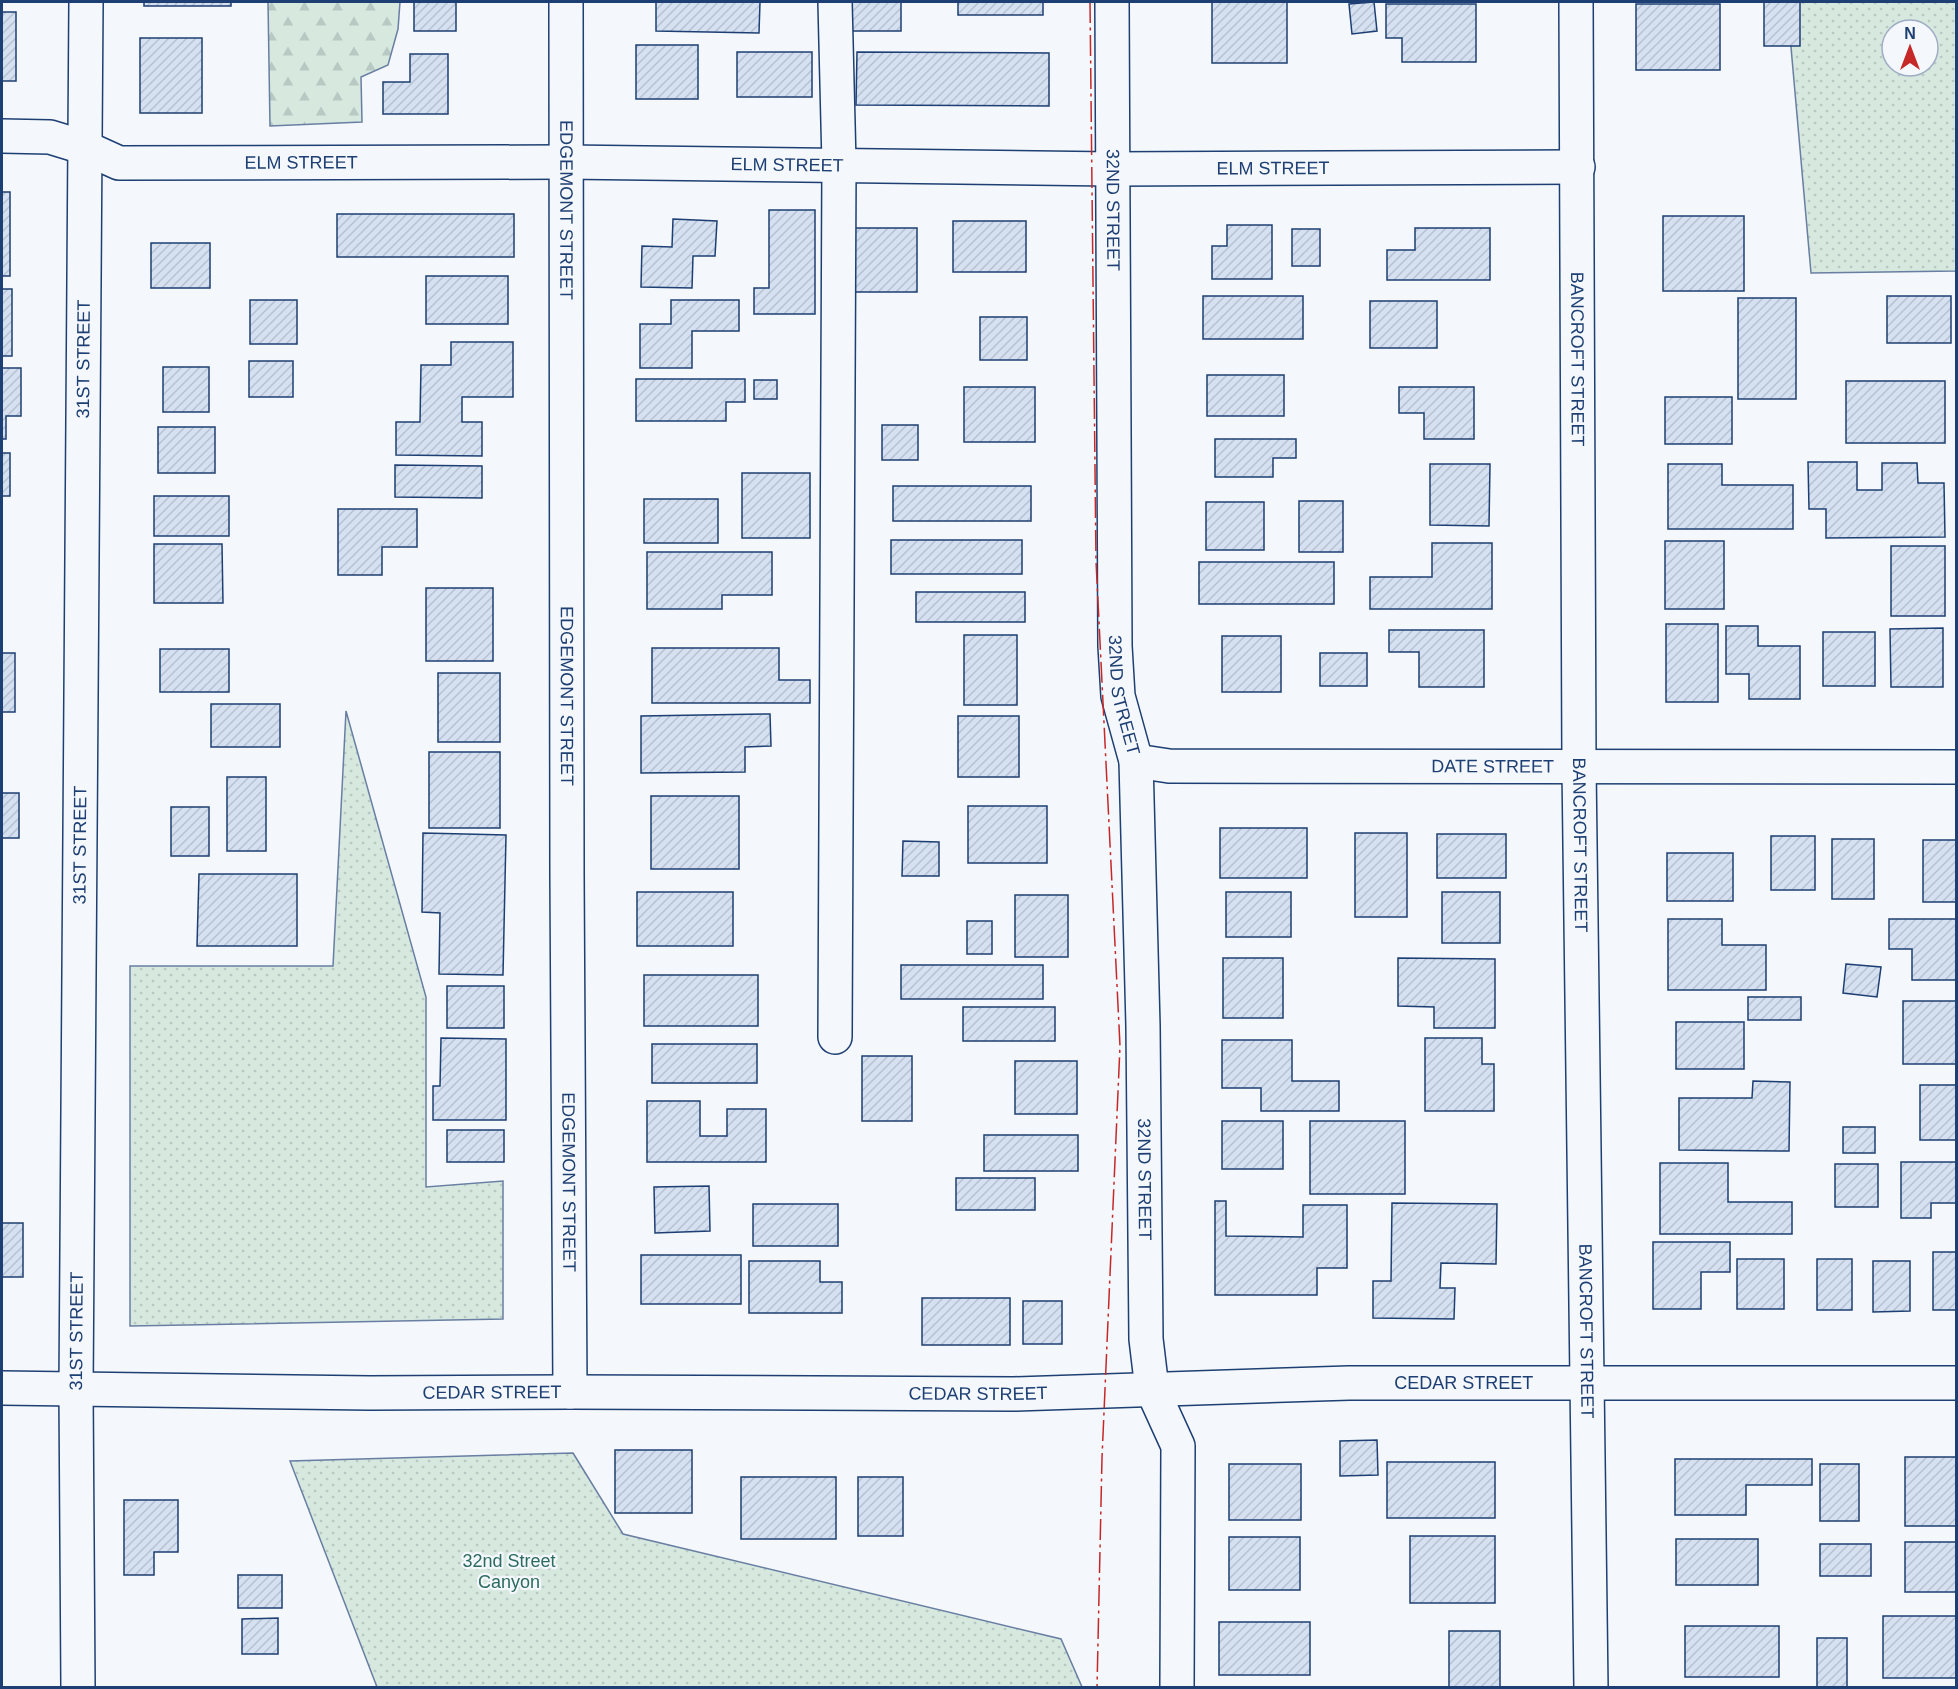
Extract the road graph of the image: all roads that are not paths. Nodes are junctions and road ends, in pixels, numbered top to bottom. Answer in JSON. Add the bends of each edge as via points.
{"nodes":[{"id":1,"x":86,"y":2,"type":"edge"},
{"id":2,"x":566,"y":2,"type":"edge"},
{"id":3,"x":835,"y":2,"type":"edge"},
{"id":4,"x":1113,"y":2,"type":"edge"},
{"id":5,"x":1576,"y":2,"type":"edge"},
{"id":6,"x":2,"y":136,"type":"edge"},
{"id":7,"x":86,"y":148,"type":"junction"},
{"id":8,"x":565,"y":162,"type":"junction"},
{"id":9,"x":839,"y":164,"type":"junction"},
{"id":10,"x":1578,"y":167,"type":"junction"},
{"id":11,"x":1112,"y":169,"type":"junction"},
{"id":12,"x":1136,"y":761,"type":"junction"},
{"id":13,"x":1579,"y":767,"type":"junction"},
{"id":14,"x":1956,"y":767,"type":"edge"},
{"id":15,"x":835,"y":1037,"type":"dead end"},
{"id":16,"x":1587,"y":1382,"type":"junction"},
{"id":17,"x":1956,"y":1383,"type":"edge"},
{"id":18,"x":2,"y":1388,"type":"edge"},
{"id":19,"x":1152,"y":1389,"type":"junction"},
{"id":20,"x":76,"y":1390,"type":"junction"},
{"id":21,"x":570,"y":1392,"type":"junction"},
{"id":22,"x":78,"y":1688,"type":"edge"},
{"id":23,"x":1177,"y":1688,"type":"edge"},
{"id":24,"x":1590,"y":1688,"type":"edge"}],
"edges":[{"from":1,"to":7,"type":"street","name":"31ST STREET"},
{"from":2,"to":8,"type":"street","name":"EDGEMONT STREET"},
{"from":3,"to":9,"type":"street"},
{"from":4,"to":11,"type":"street","name":"32ND STREET"},
{"from":5,"to":10,"type":"street","name":"BANCROFT STREET"},
{"from":6,"to":7,"type":"street","name":"ELM STREET","via":[[50,136]]},
{"from":7,"to":8,"type":"street","name":"ELM STREET","via":[[118,163]]},
{"from":7,"to":20,"type":"street","name":"31ST STREET"},
{"from":8,"to":9,"type":"street","name":"ELM STREET"},
{"from":8,"to":21,"type":"street","name":"EDGEMONT STREET"},
{"from":9,"to":11,"type":"street","name":"ELM STREET"},
{"from":9,"to":15,"type":"street"},
{"from":10,"to":11,"type":"street","name":"ELM STREET"},
{"from":10,"to":13,"type":"street","name":"BANCROFT STREET"},
{"from":11,"to":12,"type":"street","name":"32ND STREET","via":[[1115,646],[1118,696]]},
{"from":12,"to":13,"type":"street","name":"DATE STREET","via":[[1169,766]]},
{"from":12,"to":19,"type":"street","name":"32ND STREET","via":[[1146,1339]]},
{"from":13,"to":14,"type":"street","name":"DATE STREET"},
{"from":13,"to":16,"type":"street","name":"BANCROFT STREET"},
{"from":16,"to":17,"type":"street","name":"CEDAR STREET"},
{"from":16,"to":19,"type":"street","name":"CEDAR STREET"},
{"from":16,"to":24,"type":"street","name":"BANCROFT STREET"},
{"from":18,"to":20,"type":"street","name":"CEDAR STREET"},
{"from":19,"to":21,"type":"street","name":"CEDAR STREET","via":[[1014,1395]]},
{"from":19,"to":23,"type":"street","name":"32ND STREET","via":[[1178,1446]]},
{"from":20,"to":21,"type":"street","name":"CEDAR STREET"},
{"from":20,"to":22,"type":"street","name":"31ST STREET"}]}
